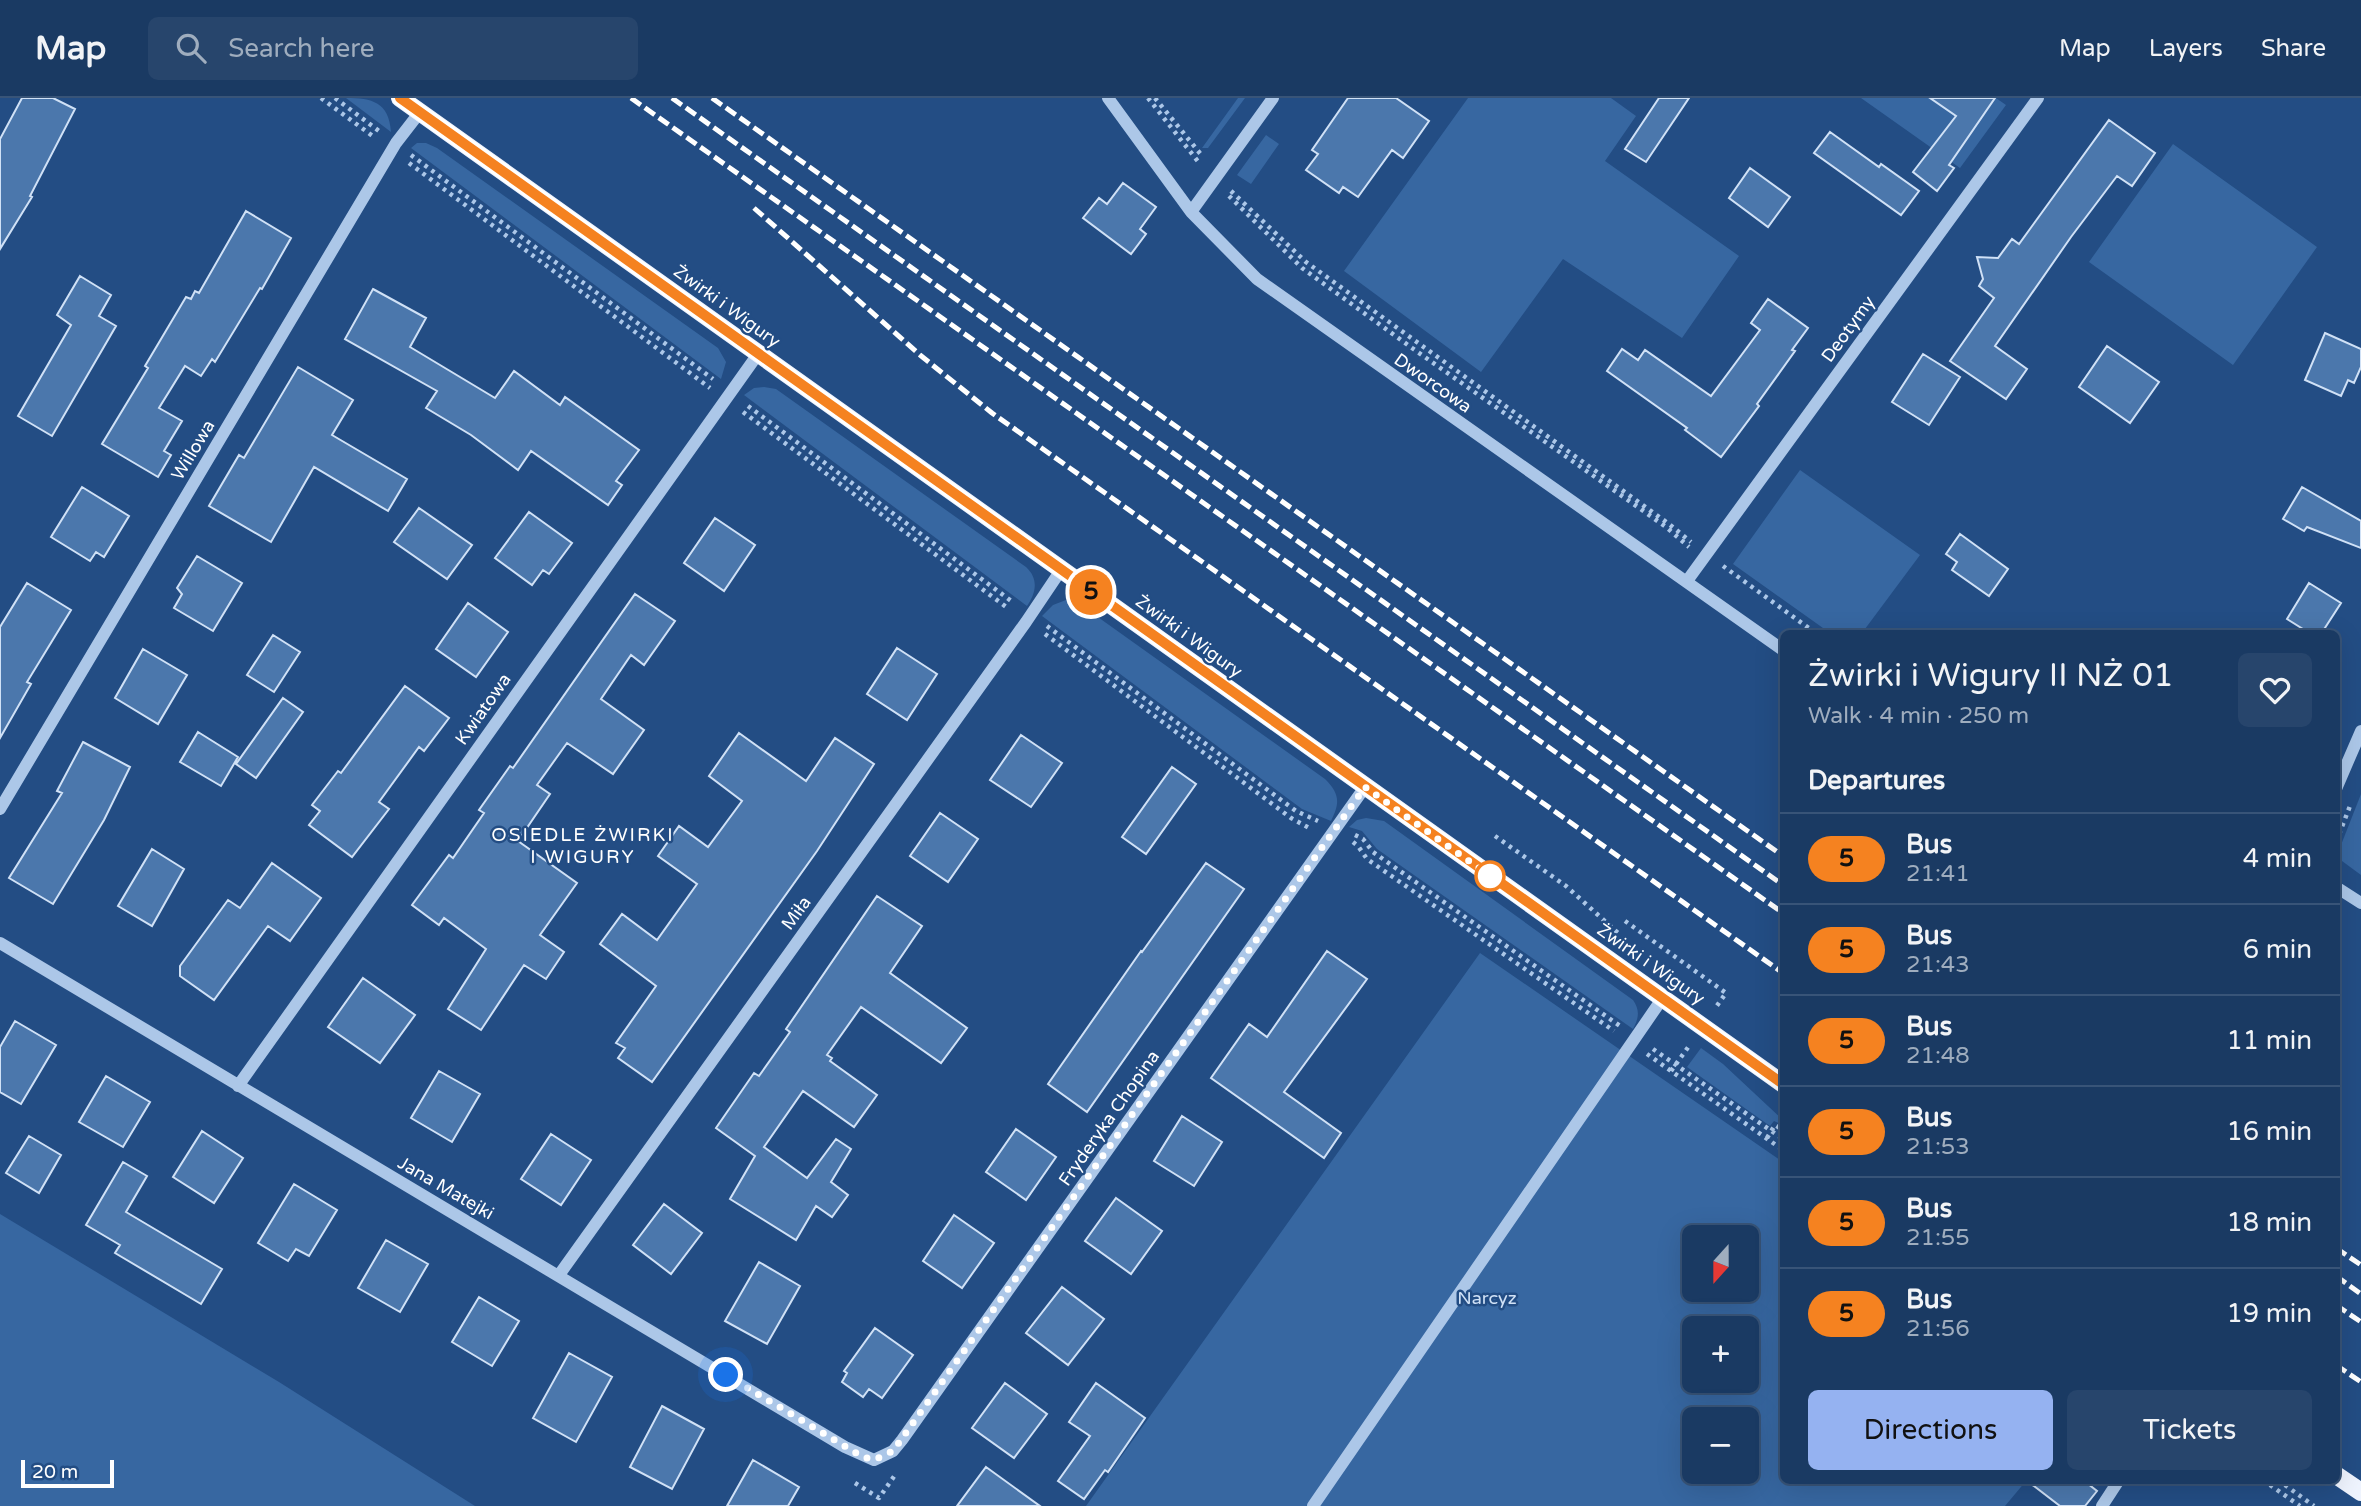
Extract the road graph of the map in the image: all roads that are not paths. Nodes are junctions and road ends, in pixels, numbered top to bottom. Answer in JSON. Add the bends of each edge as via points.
{"nodes":[{"id":1,"x":400,"y":98,"type":"edge"},
{"id":2,"x":1108,"y":98,"type":"edge"},
{"id":3,"x":1273,"y":98,"type":"edge"},
{"id":4,"x":2038,"y":98,"type":"edge"},
{"id":5,"x":420,"y":112,"type":"junction"},
{"id":6,"x":1191,"y":212,"type":"junction"},
{"id":7,"x":758,"y":354,"type":"junction"},
{"id":8,"x":1061,"y":570,"type":"junction"},
{"id":9,"x":1687,"y":581,"type":"junction"},
{"id":10,"x":1780,"y":648,"type":"edge"},
{"id":11,"x":2361,"y":731,"type":"edge"},
{"id":12,"x":2340,"y":780,"type":"edge"},
{"id":13,"x":1365,"y":787,"type":"junction"},
{"id":14,"x":0,"y":809,"type":"edge"},
{"id":15,"x":2340,"y":890,"type":"edge"},
{"id":16,"x":2361,"y":904,"type":"edge"},
{"id":17,"x":0,"y":943,"type":"edge"},
{"id":18,"x":1662,"y":999,"type":"junction"},
{"id":19,"x":1780,"y":1082,"type":"edge"},
{"id":20,"x":238,"y":1086,"type":"junction"},
{"id":21,"x":559,"y":1275,"type":"junction"},
{"id":22,"x":874,"y":1460,"type":"joint"},
{"id":23,"x":2340,"y":1478,"type":"edge"},
{"id":24,"x":2116,"y":1484,"type":"edge"},
{"id":25,"x":2361,"y":1492,"type":"edge"},
{"id":26,"x":1313,"y":1506,"type":"edge"},
{"id":27,"x":2102,"y":1506,"type":"edge"}],
"edges":[{"from":1,"to":5,"type":"main road","name":"Żwirki i Wigury"},
{"from":2,"to":6,"type":"street","name":"Dworcowa"},
{"from":3,"to":6,"type":"street"},
{"from":4,"to":9,"type":"street","name":"Deotymy"},
{"from":5,"to":7,"type":"main road","name":"Żwirki i Wigury"},
{"from":5,"to":14,"type":"street","name":"Willowa","via":[[396,144]]},
{"from":6,"to":9,"type":"street","name":"Dworcowa","via":[[1256,279]]},
{"from":7,"to":8,"type":"main road","name":"Żwirki i Wigury"},
{"from":7,"to":20,"type":"street","name":"Kwiatowa"},
{"from":8,"to":13,"type":"main road","name":"Żwirki i Wigury"},
{"from":8,"to":21,"type":"street","name":"Miła"},
{"from":9,"to":10,"type":"street","name":"Dworcowa"},
{"from":11,"to":12,"type":"street"},
{"from":13,"to":18,"type":"main road","name":"Żwirki i Wigury"},
{"from":13,"to":22,"type":"street","name":"Fryderyka Chopina","via":[[902,1440],[893,1451]]},
{"from":15,"to":16,"type":"street"},
{"from":17,"to":20,"type":"street","name":"Jana Matejki"},
{"from":18,"to":19,"type":"main road","name":"Żwirki i Wigury"},
{"from":18,"to":26,"type":"street"},
{"from":20,"to":21,"type":"street","name":"Jana Matejki"},
{"from":21,"to":22,"type":"street","name":"Jana Matejki"},
{"from":23,"to":25,"type":"main road"},
{"from":24,"to":27,"type":"street"}]}
